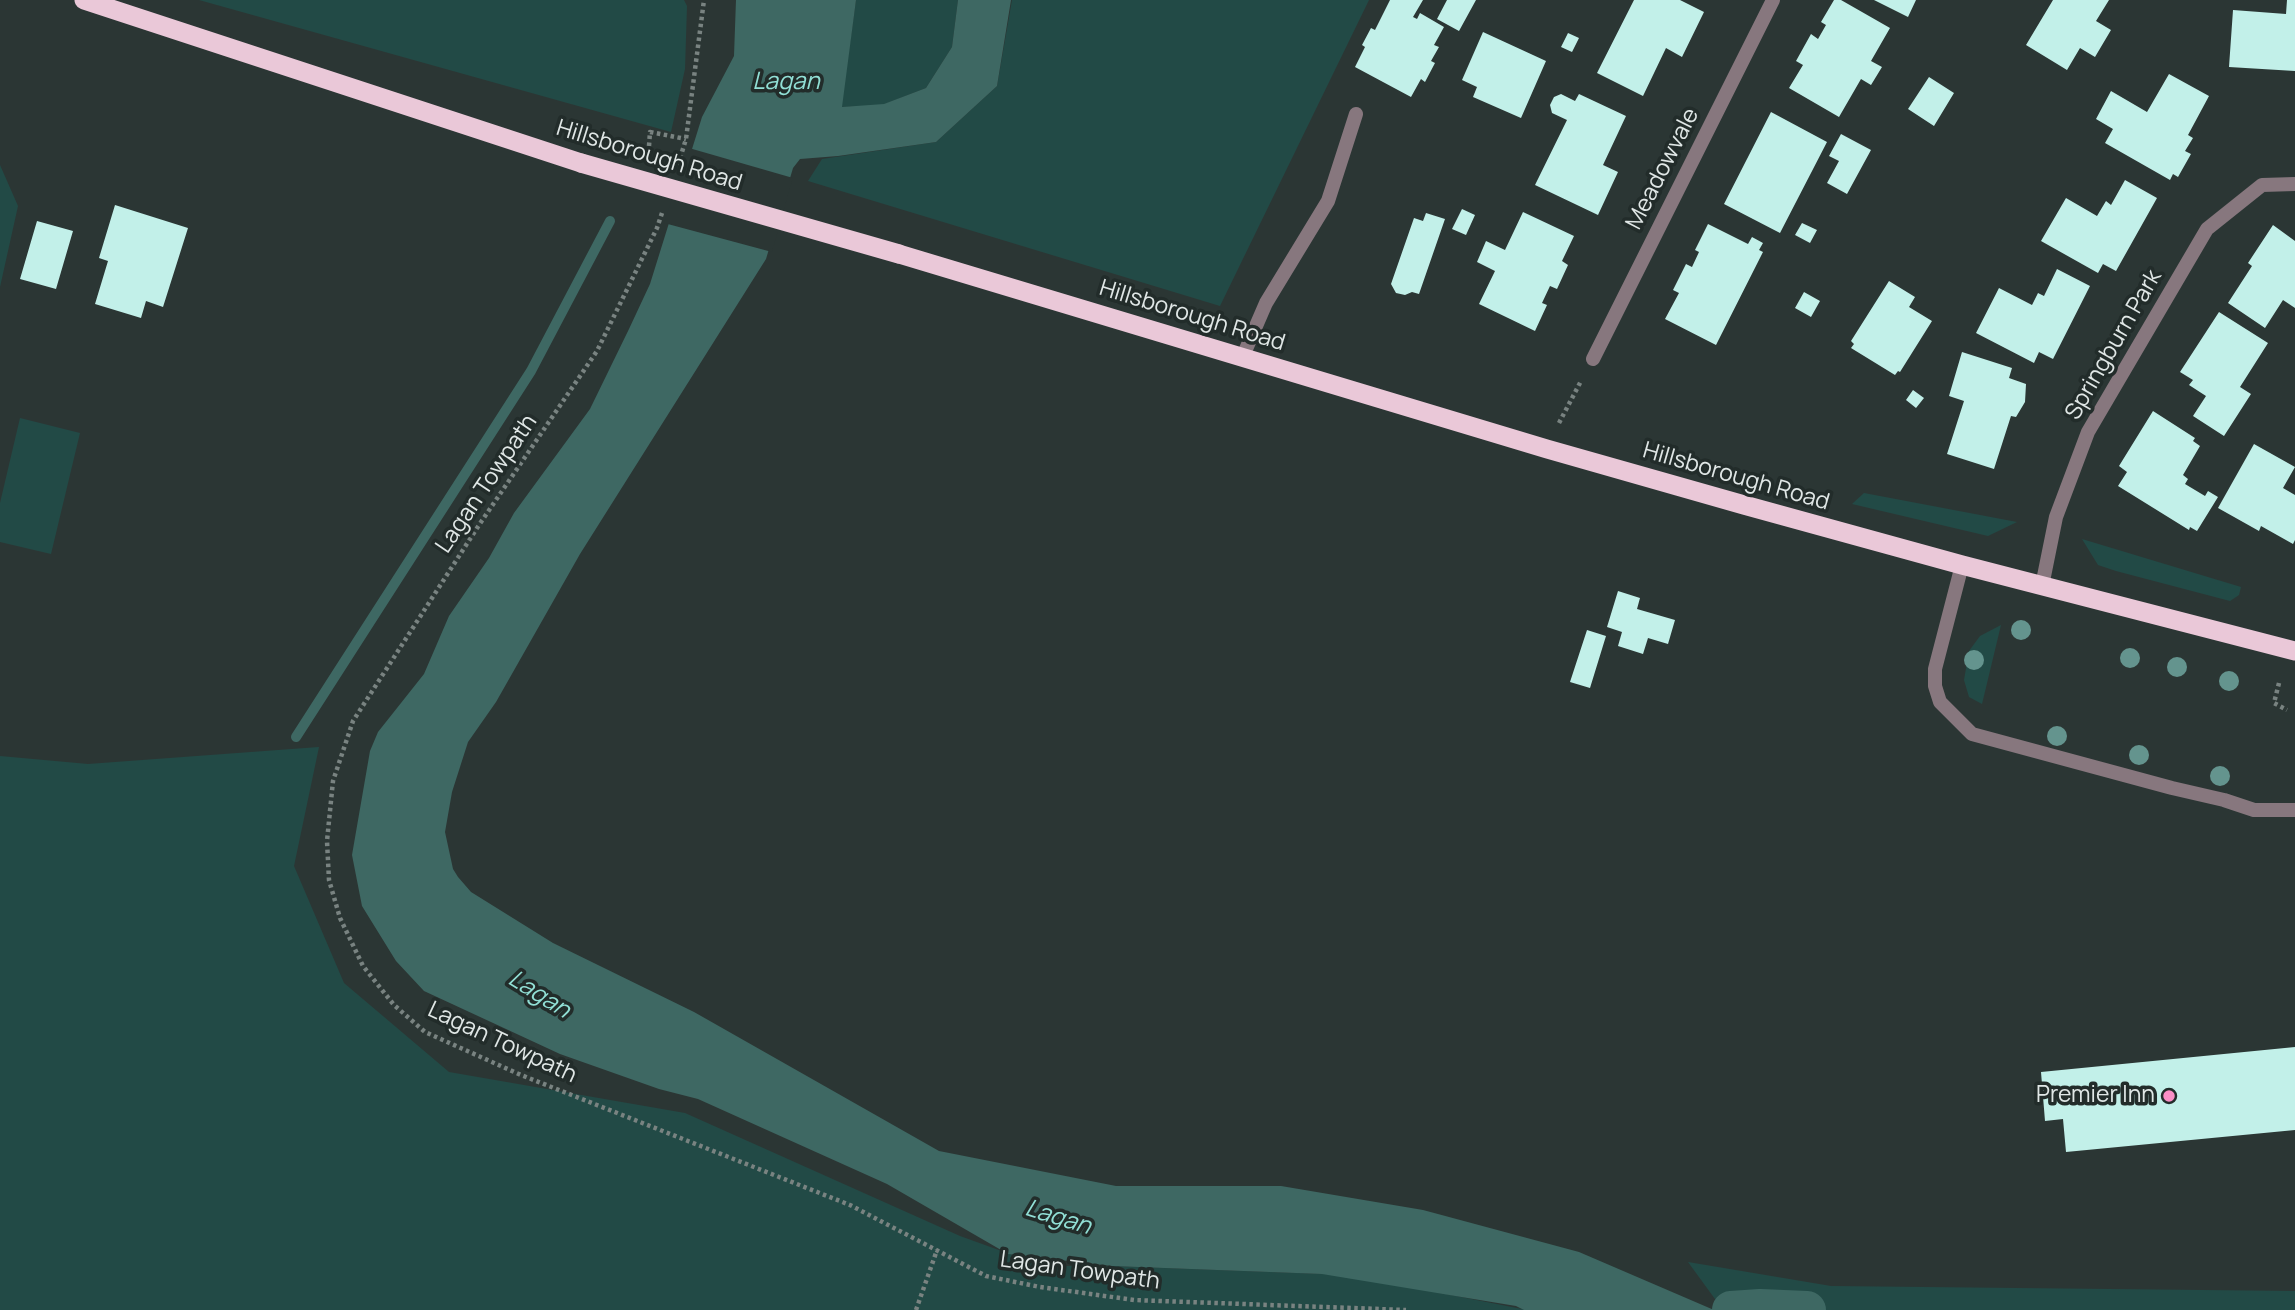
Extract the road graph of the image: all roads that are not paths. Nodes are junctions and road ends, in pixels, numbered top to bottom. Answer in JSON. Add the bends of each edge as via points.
{"nodes":[{"id":1,"x":84,"y":0,"type":"edge"},
{"id":2,"x":1773,"y":0,"type":"edge"},
{"id":3,"x":1356,"y":114,"type":"dead end"},
{"id":4,"x":2295,"y":184,"type":"edge"},
{"id":5,"x":1243,"y":356,"type":"junction"},
{"id":6,"x":1593,"y":359,"type":"road end"},
{"id":7,"x":1962,"y":565,"type":"junction"},
{"id":8,"x":2042,"y":586,"type":"junction"},
{"id":9,"x":2295,"y":651,"type":"edge"},
{"id":10,"x":2295,"y":810,"type":"edge"}],
"edges":[{"from":1,"to":5,"type":"highway","name":"Hillsborough Road","bridge":true,"via":[[581,163]]},
{"from":2,"to":6,"type":"street","name":"Meadowvale"},
{"from":3,"to":5,"type":"street","via":[[1328,201],[1266,303]]},
{"from":4,"to":8,"type":"street","name":"Springburn Park","via":[[2262,185],[2207,229],[2088,432],[2056,517]]},
{"from":5,"to":7,"type":"highway","name":"Hillsborough Road","via":[[1547,449]]},
{"from":7,"to":8,"type":"highway","name":"Hillsborough Road"},
{"from":7,"to":10,"type":"street","via":[[1935,669],[1936,686],[1940,702],[1972,734],[2254,810]]},
{"from":8,"to":9,"type":"highway","name":"Hillsborough Road"}]}
